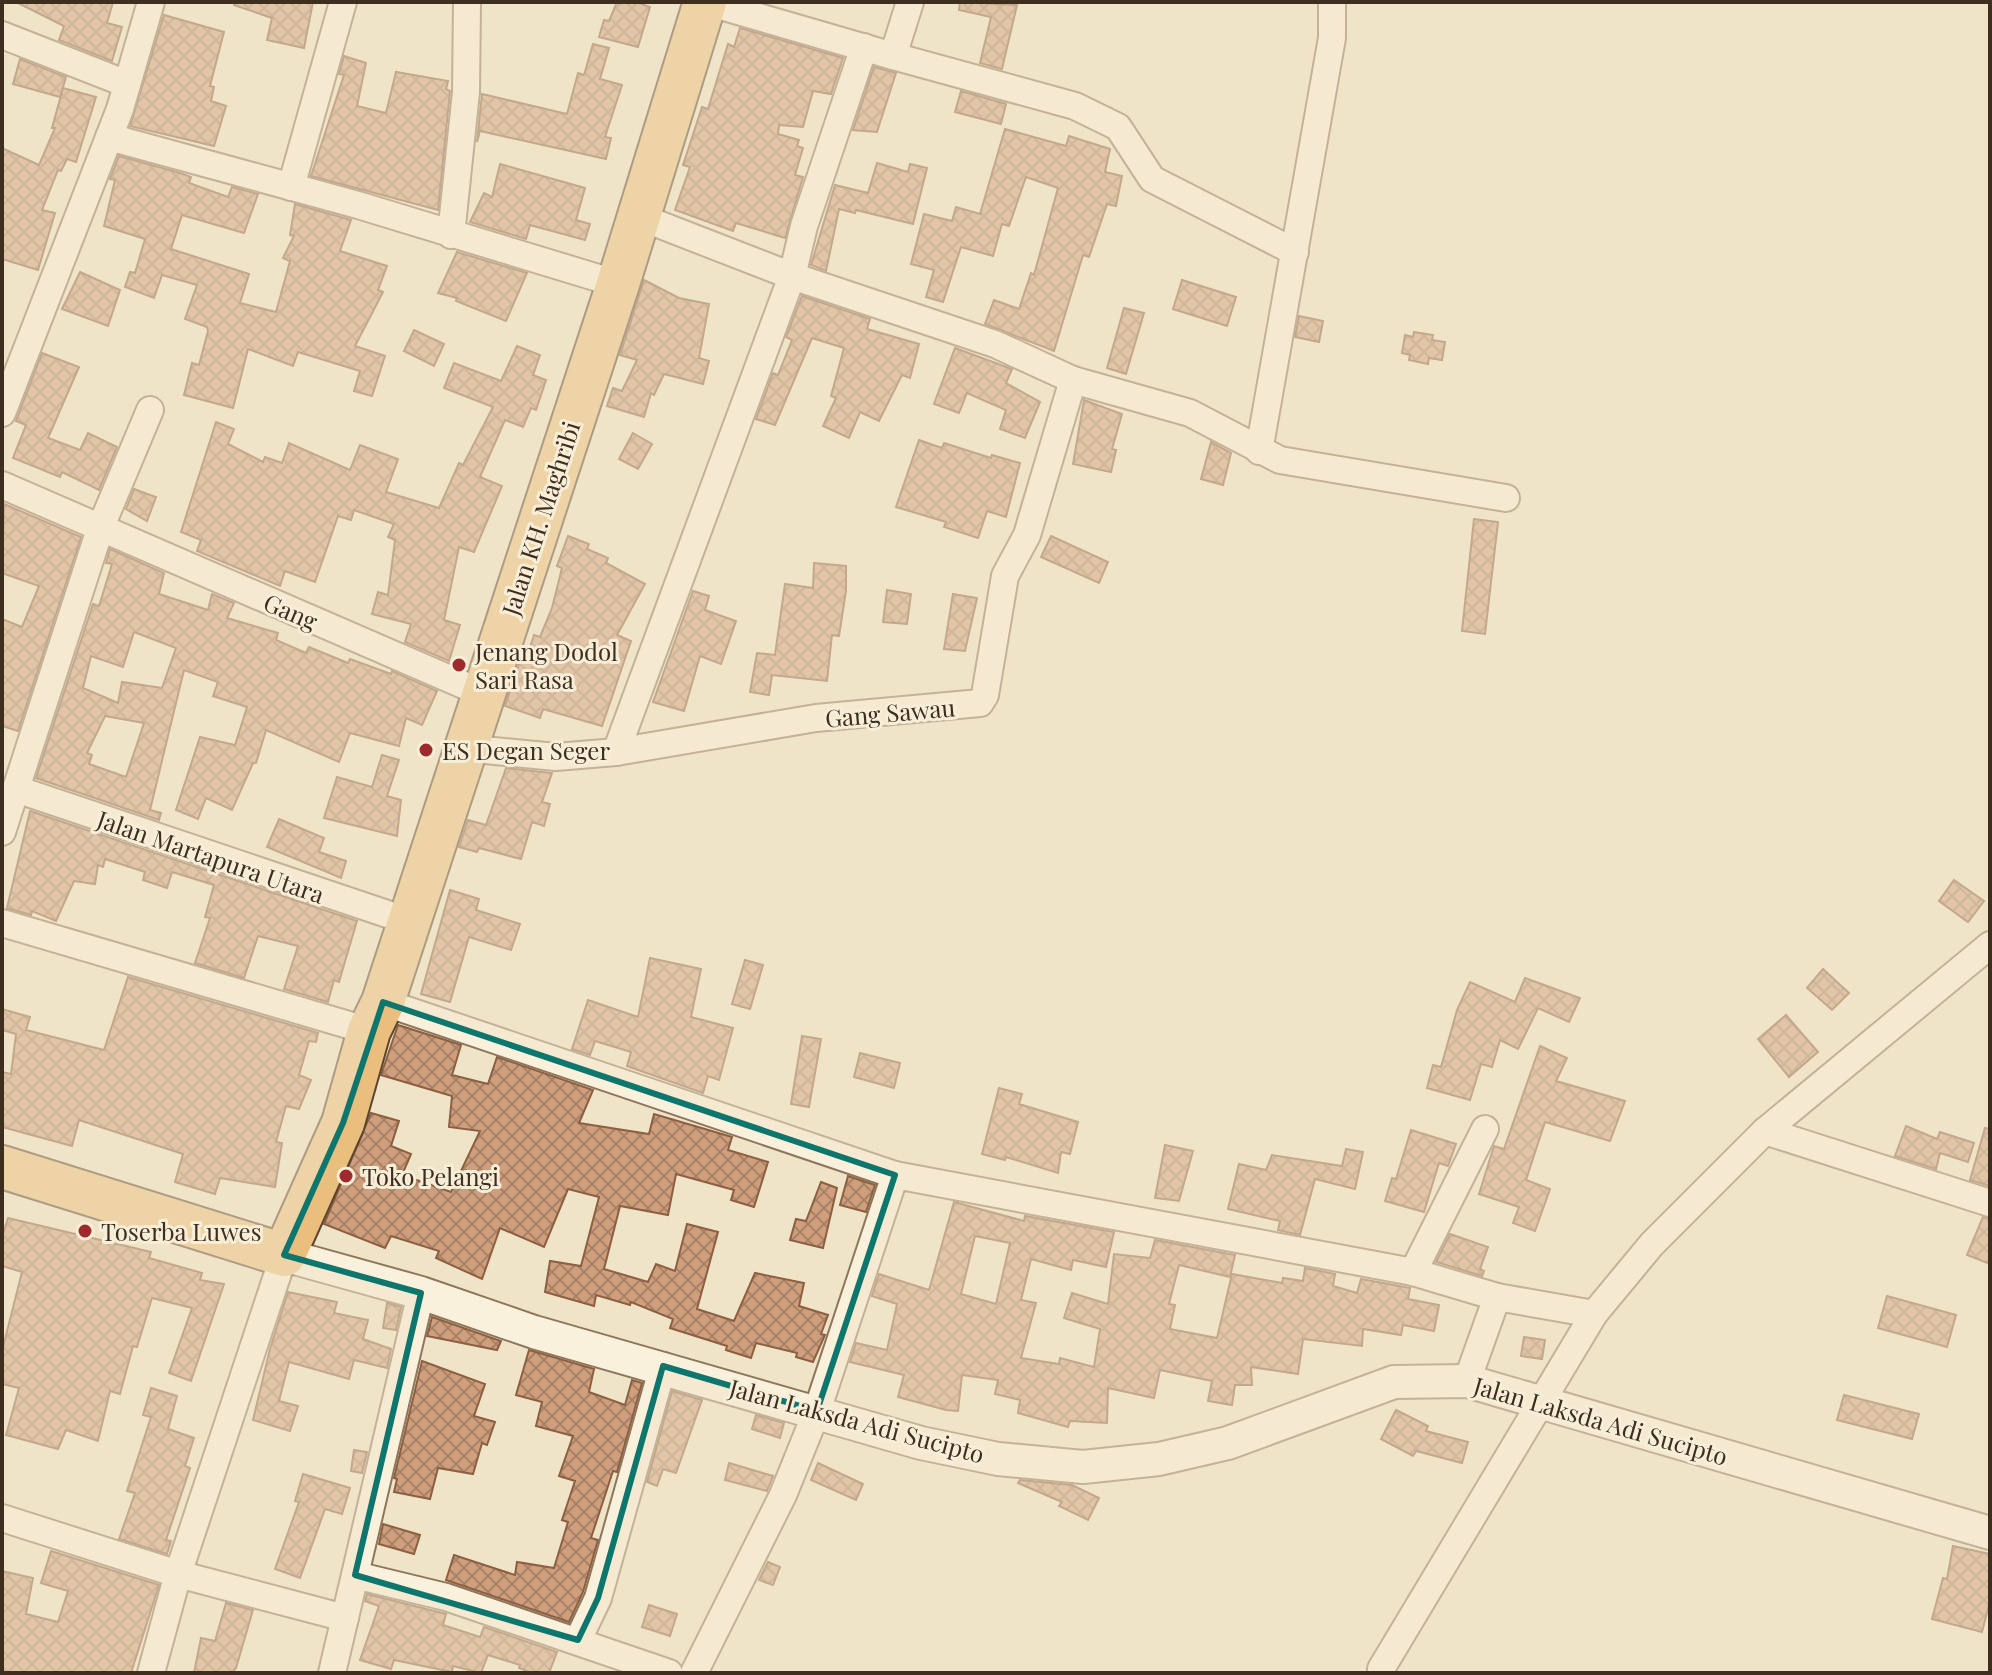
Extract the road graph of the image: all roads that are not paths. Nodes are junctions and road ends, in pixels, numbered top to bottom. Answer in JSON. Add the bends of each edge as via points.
{"nodes":[{"id":1,"x":151,"y":2,"type":"edge"},
{"id":2,"x":343,"y":2,"type":"edge"},
{"id":3,"x":467,"y":2,"type":"edge"},
{"id":4,"x":706,"y":2,"type":"edge"},
{"id":5,"x":910,"y":2,"type":"edge"},
{"id":6,"x":1332,"y":2,"type":"edge"},
{"id":7,"x":2,"y":35,"type":"edge"},
{"id":8,"x":864,"y":47,"type":"junction"},
{"id":9,"x":893,"y":56,"type":"junction"},
{"id":10,"x":127,"y":84,"type":"junction"},
{"id":11,"x":109,"y":137,"type":"junction"},
{"id":12,"x":291,"y":187,"type":"junction"},
{"id":13,"x":640,"y":217,"type":"junction"},
{"id":14,"x":451,"y":235,"type":"junction"},
{"id":15,"x":1295,"y":252,"type":"junction"},
{"id":16,"x":792,"y":276,"type":"junction"},
{"id":17,"x":618,"y":284,"type":"junction"},
{"id":18,"x":1073,"y":380,"type":"junction"},
{"id":19,"x":150,"y":410,"type":"dead end"},
{"id":20,"x":2,"y":413,"type":"edge"},
{"id":21,"x":1259,"y":451,"type":"junction"},
{"id":22,"x":2,"y":485,"type":"edge"},
{"id":23,"x":1506,"y":498,"type":"dead end"},
{"id":24,"x":100,"y":529,"type":"junction"},
{"id":25,"x":482,"y":693,"type":"junction"},
{"id":26,"x":463,"y":748,"type":"junction"},
{"id":27,"x":616,"y":752,"type":"junction"},
{"id":28,"x":14,"y":773,"type":"edge"},
{"id":29,"x":2,"y":832,"type":"edge"},
{"id":30,"x":408,"y":921,"type":"junction"},
{"id":31,"x":2,"y":923,"type":"edge"},
{"id":32,"x":1990,"y":945,"type":"edge"},
{"id":33,"x":376,"y":1016,"type":"junction"},
{"id":34,"x":1485,"y":1129,"type":"dead end"},
{"id":35,"x":1765,"y":1131,"type":"junction"},
{"id":36,"x":2,"y":1167,"type":"edge"},
{"id":37,"x":895,"y":1175,"type":"junction"},
{"id":38,"x":1990,"y":1203,"type":"edge"},
{"id":39,"x":284,"y":1255,"type":"junction"},
{"id":40,"x":1413,"y":1272,"type":"junction"},
{"id":41,"x":421,"y":1293,"type":"junction"},
{"id":42,"x":1497,"y":1297,"type":"junction"},
{"id":43,"x":1594,"y":1314,"type":"junction"},
{"id":44,"x":663,"y":1366,"type":"junction"},
{"id":45,"x":1467,"y":1381,"type":"junction"},
{"id":46,"x":1540,"y":1402,"type":"junction"},
{"id":47,"x":817,"y":1411,"type":"junction"},
{"id":48,"x":2,"y":1518,"type":"edge"},
{"id":49,"x":1990,"y":1533,"type":"edge"},
{"id":50,"x":178,"y":1574,"type":"junction"},
{"id":51,"x":355,"y":1575,"type":"junction"},
{"id":52,"x":345,"y":1618,"type":"junction"},
{"id":53,"x":578,"y":1640,"type":"junction"},
{"id":54,"x":1381,"y":1669,"type":"dead end"},
{"id":55,"x":151,"y":1673,"type":"edge"},
{"id":56,"x":332,"y":1673,"type":"edge"},
{"id":57,"x":669,"y":1673,"type":"edge"},
{"id":58,"x":694,"y":1673,"type":"edge"}],
"edges":[{"from":1,"to":10,"type":"street"},
{"from":2,"to":12,"type":"street"},
{"from":3,"to":14,"type":"street","via":[[466,92]]},
{"from":4,"to":8,"type":"street"},
{"from":4,"to":13,"type":"highway","name":"Jalan KH. Maghribi"},
{"from":5,"to":9,"type":"street"},
{"from":6,"to":15,"type":"street","via":[[1332,38]]},
{"from":7,"to":10,"type":"street"},
{"from":8,"to":9,"type":"street"},
{"from":8,"to":16,"type":"street"},
{"from":9,"to":15,"type":"street","via":[[1096,116],[1118,127],[1152,179]]},
{"from":10,"to":11,"type":"street"},
{"from":11,"to":12,"type":"street"},
{"from":11,"to":20,"type":"street"},
{"from":12,"to":14,"type":"street"},
{"from":13,"to":16,"type":"street"},
{"from":13,"to":17,"type":"highway","name":"Jalan KH. Maghribi"},
{"from":14,"to":17,"type":"street"},
{"from":15,"to":21,"type":"street"},
{"from":16,"to":18,"type":"street","via":[[995,344]]},
{"from":16,"to":27,"type":"street"},
{"from":17,"to":25,"type":"highway","name":"Jalan KH. Maghribi"},
{"from":18,"to":21,"type":"street","via":[[1190,413]]},
{"from":18,"to":27,"type":"street","name":"Gang Sawau","via":[[1027,535],[1005,576],[983,701],[816,718]]},
{"from":19,"to":24,"type":"street"},
{"from":21,"to":23,"type":"street","via":[[1339,472]]},
{"from":22,"to":24,"type":"street","name":"Gang"},
{"from":24,"to":25,"type":"street","name":"Gang"},
{"from":24,"to":28,"type":"street"},
{"from":25,"to":26,"type":"highway","name":"Jalan KH. Maghribi"},
{"from":26,"to":27,"type":"street","name":"Gang Sawau","via":[[556,757]]},
{"from":26,"to":30,"type":"highway","name":"Jalan KH. Maghribi"},
{"from":28,"to":29,"type":"street"},
{"from":28,"to":30,"type":"street","name":"Jalan Martapura Utara"},
{"from":30,"to":33,"type":"highway","name":"Jalan KH. Maghribi"},
{"from":31,"to":33,"type":"street"},
{"from":32,"to":35,"type":"street"},
{"from":33,"to":37,"type":"street"},
{"from":33,"to":39,"type":"highway","name":"Jalan KH. Maghribi","via":[[343,1123]]},
{"from":34,"to":40,"type":"street"},
{"from":35,"to":38,"type":"street"},
{"from":35,"to":43,"type":"street","via":[[1652,1244]]},
{"from":36,"to":39,"type":"highway"},
{"from":37,"to":40,"type":"street"},
{"from":37,"to":47,"type":"street"},
{"from":39,"to":41,"type":"street","name":"Jalan Laksda Adi Sucipto"},
{"from":39,"to":50,"type":"street"},
{"from":40,"to":42,"type":"street"},
{"from":41,"to":44,"type":"street","name":"Jalan Laksda Adi Sucipto","via":[[534,1332]]},
{"from":41,"to":51,"type":"street"},
{"from":42,"to":43,"type":"street"},
{"from":42,"to":45,"type":"street"},
{"from":43,"to":46,"type":"street"},
{"from":44,"to":47,"type":"street","name":"Jalan Laksda Adi Sucipto"},
{"from":44,"to":53,"type":"street","via":[[598,1598]]},
{"from":45,"to":46,"type":"street","name":"Jalan Laksda Adi Sucipto"},
{"from":45,"to":47,"type":"street","name":"Jalan Laksda Adi Sucipto","via":[[1394,1382],[1228,1443],[1159,1459],[1083,1467],[998,1459],[921,1443]]},
{"from":46,"to":49,"type":"street","name":"Jalan Laksda Adi Sucipto"},
{"from":46,"to":54,"type":"street"},
{"from":47,"to":58,"type":"street","via":[[777,1509]]},
{"from":48,"to":50,"type":"street"},
{"from":50,"to":52,"type":"street"},
{"from":50,"to":55,"type":"street"},
{"from":51,"to":52,"type":"street"},
{"from":51,"to":53,"type":"street","via":[[446,1597]]},
{"from":52,"to":56,"type":"street"},
{"from":53,"to":57,"type":"street"}]}
